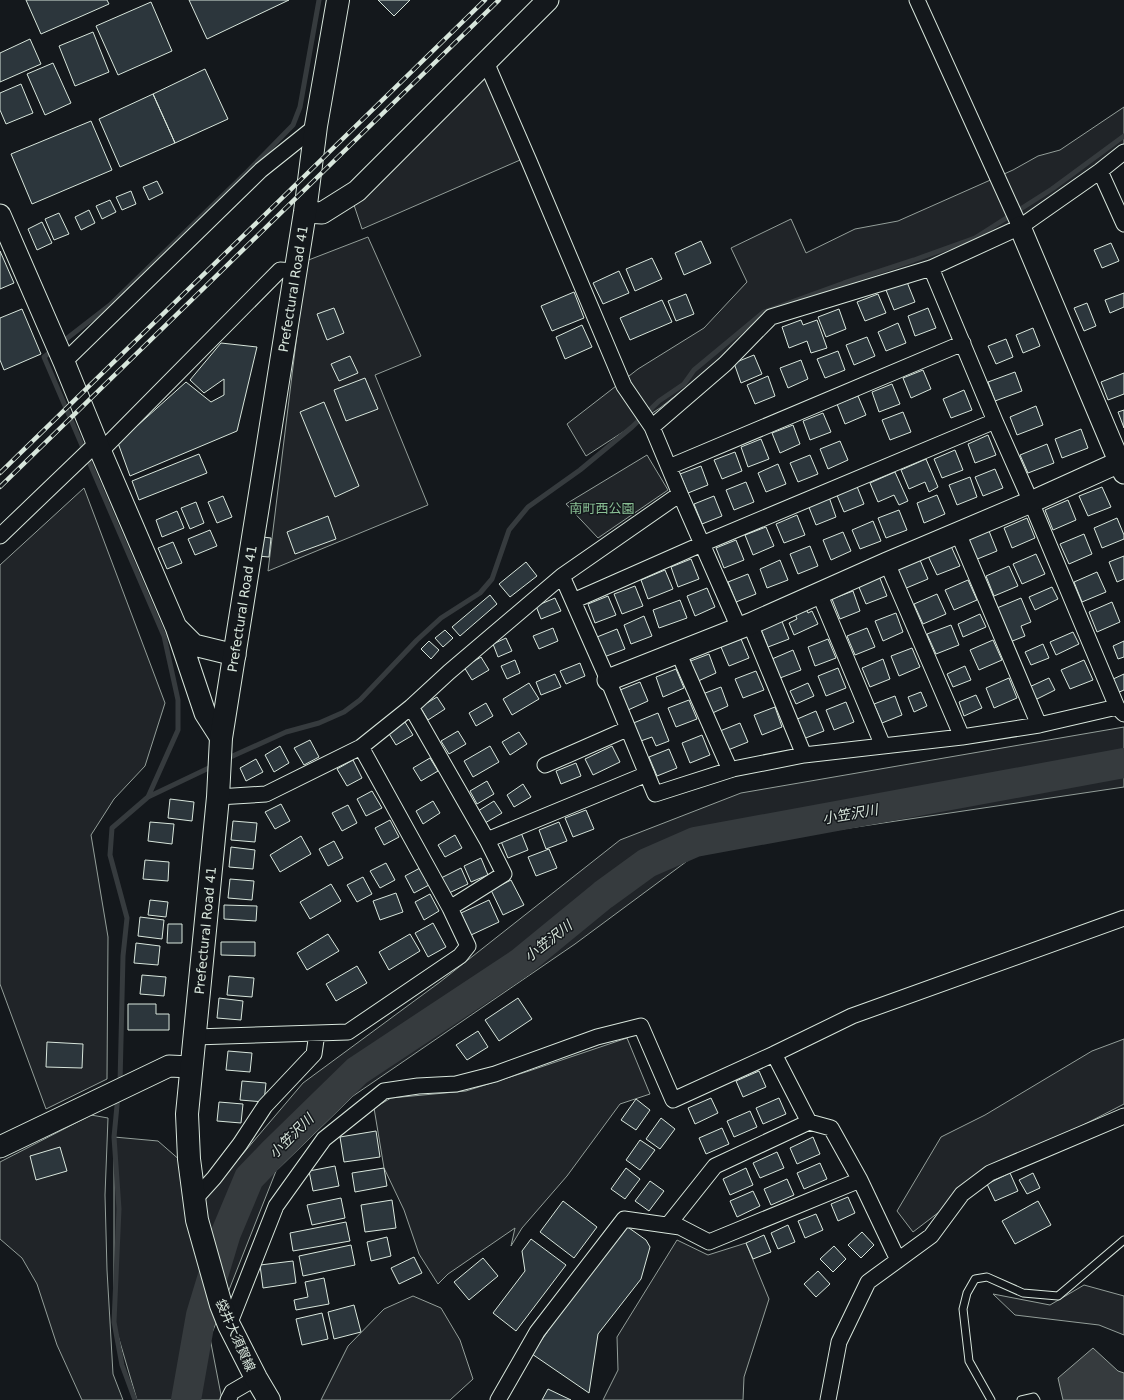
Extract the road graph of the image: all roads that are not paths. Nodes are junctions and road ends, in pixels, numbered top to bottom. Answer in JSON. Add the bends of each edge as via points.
{"nodes":[{"id":1,"x":338,"y":0,"type":"edge"},
{"id":2,"x":548,"y":0,"type":"edge"},
{"id":3,"x":917,"y":0,"type":"edge"},
{"id":4,"x":486,"y":62,"type":"junction"},
{"id":5,"x":316,"y":126,"type":"junction"},
{"id":6,"x":1124,"y":152,"type":"edge"},
{"id":7,"x":1100,"y":172,"type":"junction"},
{"id":8,"x":305,"y":212,"type":"junction"},
{"id":9,"x":0,"y":215,"type":"edge"},
{"id":10,"x":1124,"y":224,"type":"edge"},
{"id":11,"x":1020,"y":227,"type":"junction"},
{"id":12,"x":932,"y":268,"type":"junction"},
{"id":13,"x":295,"y":271,"type":"junction"},
{"id":14,"x":963,"y":343,"type":"junction"},
{"id":15,"x":64,"y":362,"type":"junction"},
{"id":16,"x":995,"y":422,"type":"junction"},
{"id":17,"x":652,"y":427,"type":"junction"},
{"id":18,"x":99,"y":448,"type":"junction"},
{"id":19,"x":1122,"y":465,"type":"edge"},
{"id":20,"x":669,"y":467,"type":"junction"},
{"id":21,"x":680,"y":494,"type":"junction"},
{"id":22,"x":1031,"y":502,"type":"junction"},
{"id":23,"x":958,"y":533,"type":"junction"},
{"id":24,"x":0,"y":536,"type":"edge"},
{"id":25,"x":702,"y":544,"type":"junction"},
{"id":26,"x":887,"y":563,"type":"junction"},
{"id":27,"x":562,"y":576,"type":"junction"},
{"id":28,"x":819,"y":593,"type":"junction"},
{"id":29,"x":573,"y":601,"type":"junction"},
{"id":30,"x":745,"y":626,"type":"junction"},
{"id":31,"x":176,"y":627,"type":"junction"},
{"id":32,"x":678,"y":652,"type":"junction"},
{"id":33,"x":235,"y":655,"type":"junction"},
{"id":34,"x":608,"y":680,"type":"junction"},
{"id":35,"x":411,"y":707,"type":"junction"},
{"id":36,"x":1121,"y":710,"type":"edge"},
{"id":37,"x":1039,"y":725,"type":"junction"},
{"id":38,"x":627,"y":729,"type":"junction"},
{"id":39,"x":962,"y":737,"type":"junction"},
{"id":40,"x":222,"y":738,"type":"junction"},
{"id":41,"x":883,"y":746,"type":"junction"},
{"id":42,"x":361,"y":747,"type":"junction"},
{"id":43,"x":804,"y":755,"type":"junction"},
{"id":44,"x":545,"y":765,"type":"dead end"},
{"id":45,"x":730,"y":770,"type":"junction"},
{"id":46,"x":647,"y":774,"type":"junction"},
{"id":47,"x":218,"y":797,"type":"junction"},
{"id":48,"x":487,"y":840,"type":"junction"},
{"id":49,"x":450,"y":908,"type":"junction"},
{"id":50,"x":1124,"y":918,"type":"edge"},
{"id":51,"x":317,"y":1033,"type":"junction"},
{"id":52,"x":195,"y":1037,"type":"junction"},
{"id":53,"x":774,"y":1054,"type":"junction"},
{"id":54,"x":192,"y":1067,"type":"junction"},
{"id":55,"x":1124,"y":1116,"type":"edge"},
{"id":56,"x":809,"y":1122,"type":"junction"},
{"id":57,"x":0,"y":1147,"type":"edge"},
{"id":58,"x":860,"y":1180,"type":"junction"},
{"id":59,"x":195,"y":1210,"type":"junction"},
{"id":60,"x":668,"y":1225,"type":"junction"},
{"id":61,"x":1124,"y":1240,"type":"edge"},
{"id":62,"x":898,"y":1260,"type":"junction"},
{"id":63,"x":229,"y":1325,"type":"junction"},
{"id":64,"x":256,"y":1378,"type":"junction"},
{"id":65,"x":228,"y":1400,"type":"edge"},
{"id":66,"x":269,"y":1400,"type":"edge"},
{"id":67,"x":498,"y":1400,"type":"edge"},
{"id":68,"x":828,"y":1400,"type":"edge"},
{"id":69,"x":991,"y":1400,"type":"edge"},
{"id":70,"x":1022,"y":1400,"type":"edge"},
{"id":71,"x":1036,"y":1400,"type":"edge"}],
"edges":[{"from":1,"to":5,"type":"main road","name":"Prefectural Road 41"},
{"from":2,"to":4,"type":"street"},
{"from":3,"to":11,"type":"street"},
{"from":4,"to":8,"type":"street","via":[[357,191],[322,213]]},
{"from":4,"to":17,"type":"street","via":[[624,386]]},
{"from":5,"to":8,"type":"main road","name":"Prefectural Road 41"},
{"from":5,"to":15,"type":"street","via":[[261,170]]},
{"from":6,"to":7,"type":"street"},
{"from":7,"to":10,"type":"street"},
{"from":7,"to":11,"type":"street"},
{"from":8,"to":13,"type":"main road","name":"Prefectural Road 41"},
{"from":9,"to":15,"type":"street"},
{"from":11,"to":12,"type":"street"},
{"from":11,"to":19,"type":"street"},
{"from":12,"to":14,"type":"street"},
{"from":12,"to":17,"type":"street","via":[[771,318],[725,364]]},
{"from":13,"to":18,"type":"street","via":[[280,270]]},
{"from":13,"to":33,"type":"main road","name":"Prefectural Road 41"},
{"from":14,"to":16,"type":"street"},
{"from":14,"to":20,"type":"street"},
{"from":15,"to":18,"type":"street"},
{"from":16,"to":22,"type":"street"},
{"from":16,"to":25,"type":"street"},
{"from":17,"to":20,"type":"street"},
{"from":18,"to":24,"type":"street"},
{"from":18,"to":31,"type":"street"},
{"from":19,"to":22,"type":"street"},
{"from":20,"to":21,"type":"street"},
{"from":21,"to":25,"type":"street"},
{"from":21,"to":27,"type":"street"},
{"from":22,"to":23,"type":"street"},
{"from":22,"to":36,"type":"street"},
{"from":23,"to":26,"type":"street"},
{"from":23,"to":37,"type":"street"},
{"from":25,"to":29,"type":"street"},
{"from":25,"to":30,"type":"street"},
{"from":26,"to":28,"type":"street"},
{"from":26,"to":39,"type":"street"},
{"from":27,"to":29,"type":"street"},
{"from":27,"to":35,"type":"street"},
{"from":28,"to":30,"type":"street"},
{"from":28,"to":41,"type":"street"},
{"from":29,"to":34,"type":"street"},
{"from":30,"to":32,"type":"street"},
{"from":30,"to":43,"type":"street"},
{"from":31,"to":33,"type":"street","via":[[194,645]]},
{"from":31,"to":40,"type":"street","via":[[206,713]]},
{"from":32,"to":34,"type":"street"},
{"from":32,"to":45,"type":"street"},
{"from":33,"to":40,"type":"main road","name":"Prefectural Road 41"},
{"from":34,"to":38,"type":"street"},
{"from":35,"to":42,"type":"street"},
{"from":35,"to":48,"type":"street"},
{"from":36,"to":37,"type":"street"},
{"from":37,"to":39,"type":"street"},
{"from":38,"to":44,"type":"street"},
{"from":38,"to":46,"type":"street"},
{"from":39,"to":41,"type":"street"},
{"from":40,"to":47,"type":"main road","name":"Prefectural Road 41"},
{"from":41,"to":43,"type":"street"},
{"from":42,"to":47,"type":"street","via":[[266,794]]},
{"from":42,"to":49,"type":"street"},
{"from":43,"to":45,"type":"street"},
{"from":45,"to":46,"type":"street","via":[[655,794]]},
{"from":46,"to":48,"type":"street"},
{"from":47,"to":52,"type":"main road","name":"Prefectural Road 41"},
{"from":48,"to":49,"type":"street","via":[[504,874]]},
{"from":49,"to":51,"type":"street","via":[[468,946],[460,956],[348,1032]]},
{"from":50,"to":53,"type":"street","via":[[852,1016]]},
{"from":51,"to":52,"type":"street"},
{"from":51,"to":59,"type":"street","via":[[314,1054],[265,1106],[214,1178]]},
{"from":52,"to":54,"type":"main road","name":"Prefectural Road 41"},
{"from":53,"to":56,"type":"street"},
{"from":53,"to":63,"type":"street","via":[[673,1100],[641,1026],[597,1037],[495,1074],[456,1084],[418,1086],[384,1092],[324,1139],[276,1206]]},
{"from":54,"to":57,"type":"street","via":[[169,1066]]},
{"from":54,"to":59,"type":"main road","name":"Prefectural Road 41","via":[[187,1114]]},
{"from":55,"to":62,"type":"street","via":[[990,1173],[962,1194],[931,1236]]},
{"from":56,"to":58,"type":"street","via":[[831,1128]]},
{"from":56,"to":60,"type":"street","via":[[715,1166]]},
{"from":58,"to":60,"type":"street","via":[[709,1242],[680,1227]]},
{"from":58,"to":62,"type":"street"},
{"from":59,"to":63,"type":"main road","name":"袋井大須賀線","via":[[220,1305]]},
{"from":60,"to":67,"type":"street","via":[[624,1219],[537,1332]]},
{"from":61,"to":69,"type":"lane","via":[[1058,1296],[1023,1293],[987,1277],[975,1279],[967,1293],[963,1309],[968,1353],[969,1360]]},
{"from":62,"to":68,"type":"street","via":[[868,1282],[839,1342]]},
{"from":63,"to":64,"type":"main road","name":"袋井大須賀線"},
{"from":64,"to":65,"type":"street","via":[[232,1392]]},
{"from":64,"to":66,"type":"main road","name":"袋井大須賀線"},
{"from":70,"to":71,"type":"lane","via":[[1034,1396]]}]}
